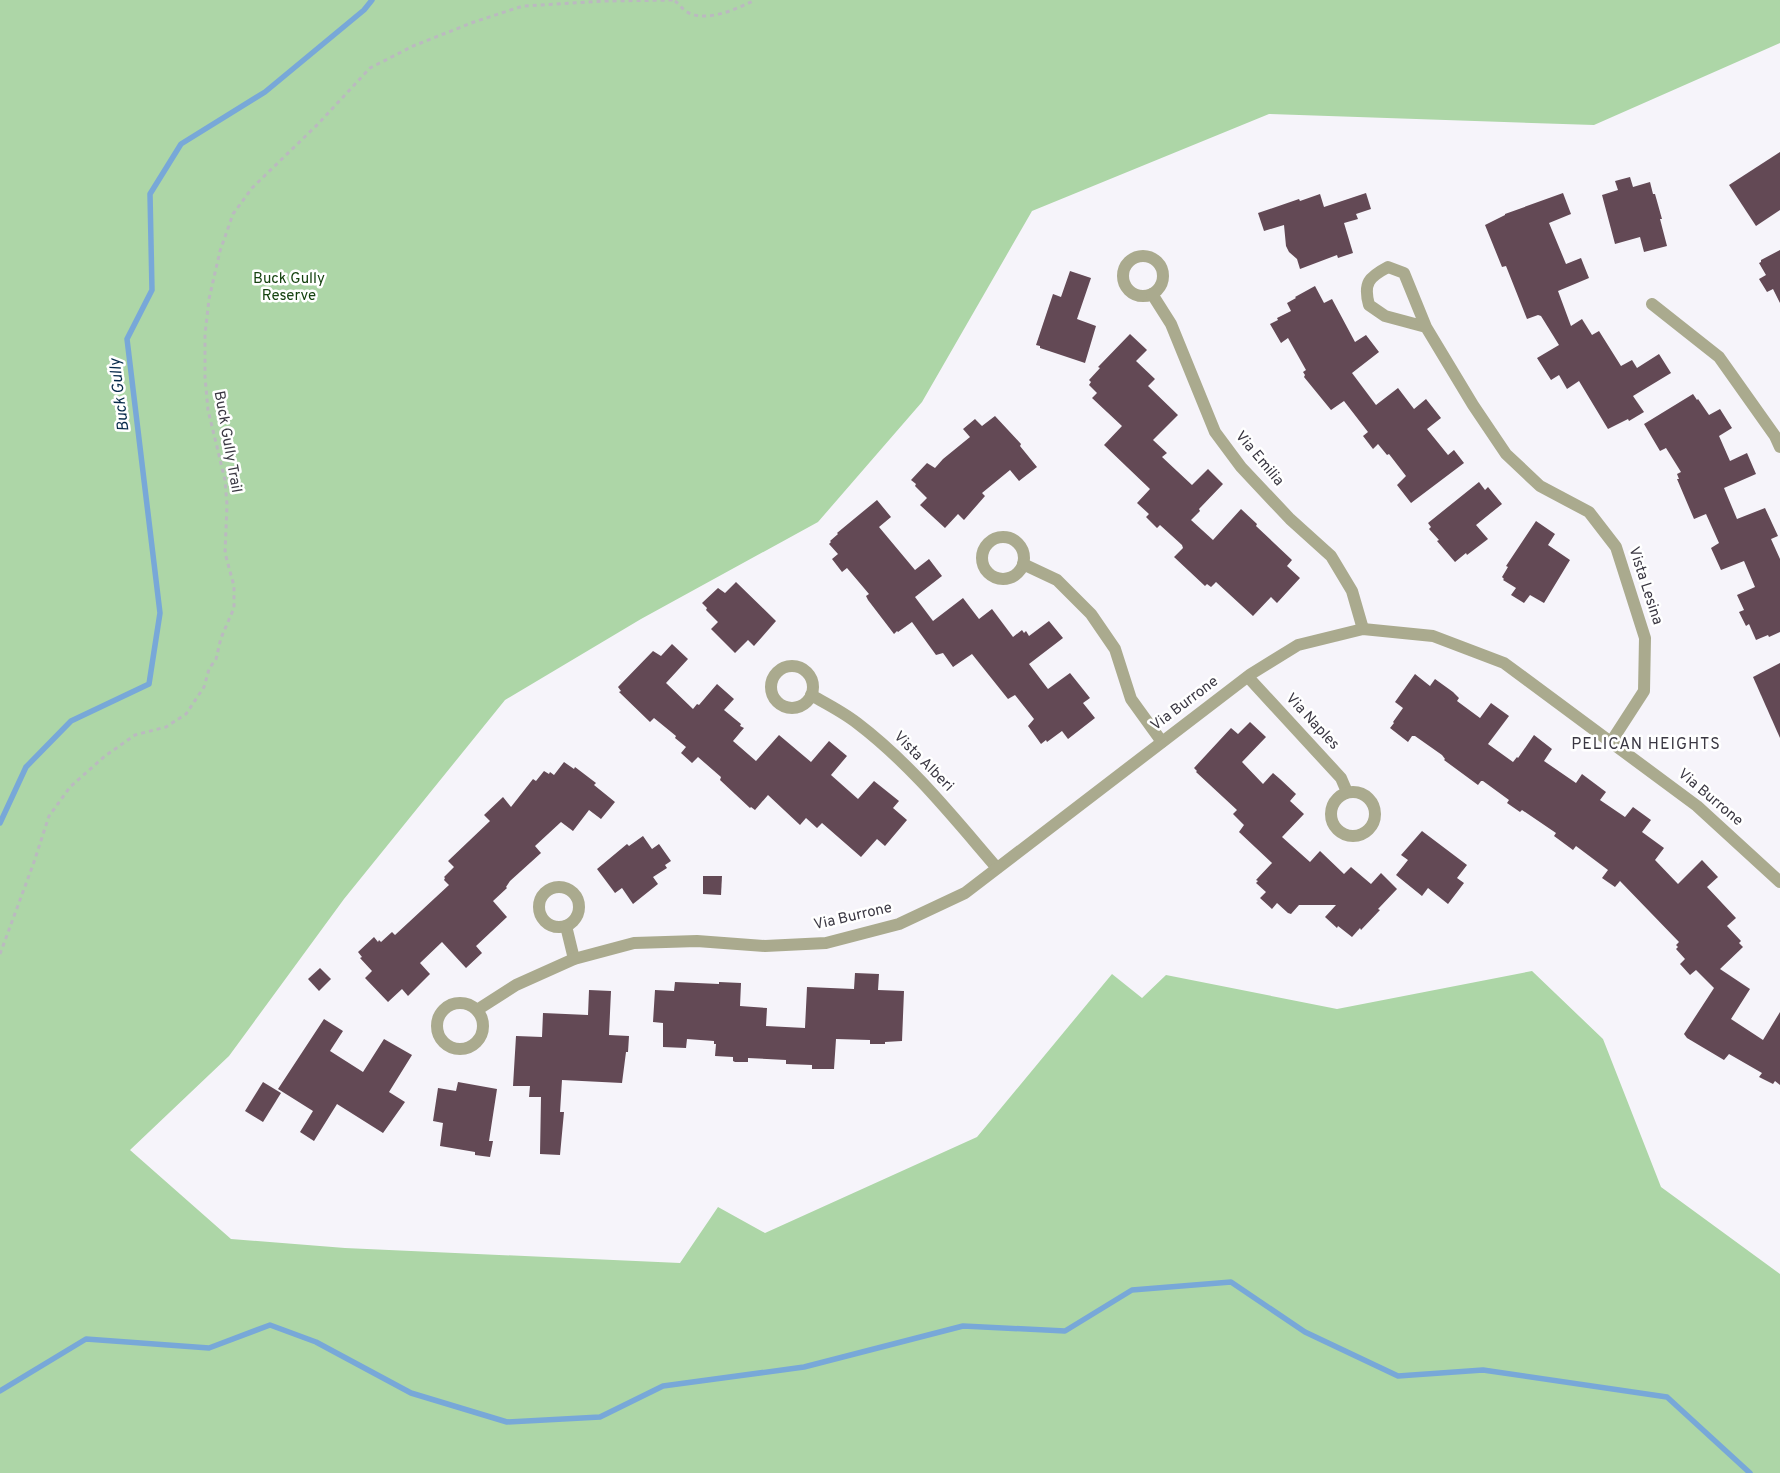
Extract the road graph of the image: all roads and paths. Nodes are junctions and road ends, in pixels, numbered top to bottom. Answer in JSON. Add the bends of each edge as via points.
{"nodes":[{"id":1,"x":755,"y":0,"type":"edge"},
{"id":2,"x":675,"y":1,"type":"edge"},
{"id":3,"x":1152,"y":294,"type":"dead end"},
{"id":4,"x":1652,"y":304,"type":"dead end"},
{"id":5,"x":1426,"y":327,"type":"junction"},
{"id":6,"x":1780,"y":447,"type":"edge"},
{"id":7,"x":1023,"y":564,"type":"dead end"},
{"id":8,"x":1363,"y":629,"type":"junction"},
{"id":9,"x":1248,"y":677,"type":"junction"},
{"id":10,"x":811,"y":695,"type":"dead end"},
{"id":11,"x":1162,"y":742,"type":"junction"},
{"id":12,"x":1611,"y":742,"type":"junction"},
{"id":13,"x":1347,"y":792,"type":"dead end"},
{"id":14,"x":997,"y":868,"type":"junction"},
{"id":15,"x":1780,"y":882,"type":"edge"},
{"id":16,"x":566,"y":926,"type":"dead end"},
{"id":17,"x":0,"y":954,"type":"edge"},
{"id":18,"x":574,"y":959,"type":"junction"},
{"id":19,"x":477,"y":1010,"type":"dead end"}],
"edges":[{"from":1,"to":2,"type":"path","via":[[710,16],[687,12]]},
{"from":2,"to":17,"type":"path","name":"Buck Gully Trail","via":[[523,6],[413,46],[370,68],[252,188],[233,214],[211,290],[205,334],[205,377],[208,410],[225,480],[225,553],[234,586],[234,608],[204,688],[186,714],[166,727],[135,735],[105,756],[70,787],[49,816]]},
{"from":3,"to":8,"type":"street","name":"Via Emilia","via":[[1171,324],[1215,432],[1241,467],[1290,519],[1331,556],[1352,591]]},
{"from":4,"to":6,"type":"street","via":[[1720,357]]},
{"from":5,"to":5,"type":"street","name":"Vista Lesina","via":[[1404,273],[1388,267],[1372,276],[1365,291],[1369,305],[1385,316]]},
{"from":5,"to":12,"type":"street","name":"Vista Lesina","via":[[1506,454],[1540,486],[1588,512],[1616,547],[1645,638],[1644,691]]},
{"from":7,"to":11,"type":"street","via":[[1057,580],[1090,614],[1115,649],[1131,699]]},
{"from":8,"to":9,"type":"street","name":"Via Burrone","via":[[1298,645]]},
{"from":8,"to":12,"type":"street","name":"Via Burrone","via":[[1432,636],[1504,663]]},
{"from":9,"to":11,"type":"street","name":"Via Burrone"},
{"from":9,"to":13,"type":"street","name":"Via Naples","via":[[1341,778]]},
{"from":10,"to":14,"type":"street","name":"Vista Alberi","via":[[856,722],[893,753],[948,809]]},
{"from":11,"to":14,"type":"street","name":"Via Burrone"},
{"from":12,"to":15,"type":"street","name":"Via Burrone","via":[[1697,806]]},
{"from":14,"to":18,"type":"street","name":"Via Burrone","via":[[965,893],[899,924],[826,943],[765,946],[697,940],[634,943]]},
{"from":16,"to":18,"type":"street"},
{"from":18,"to":19,"type":"street","name":"Via Burrone","via":[[516,985]]}]}
